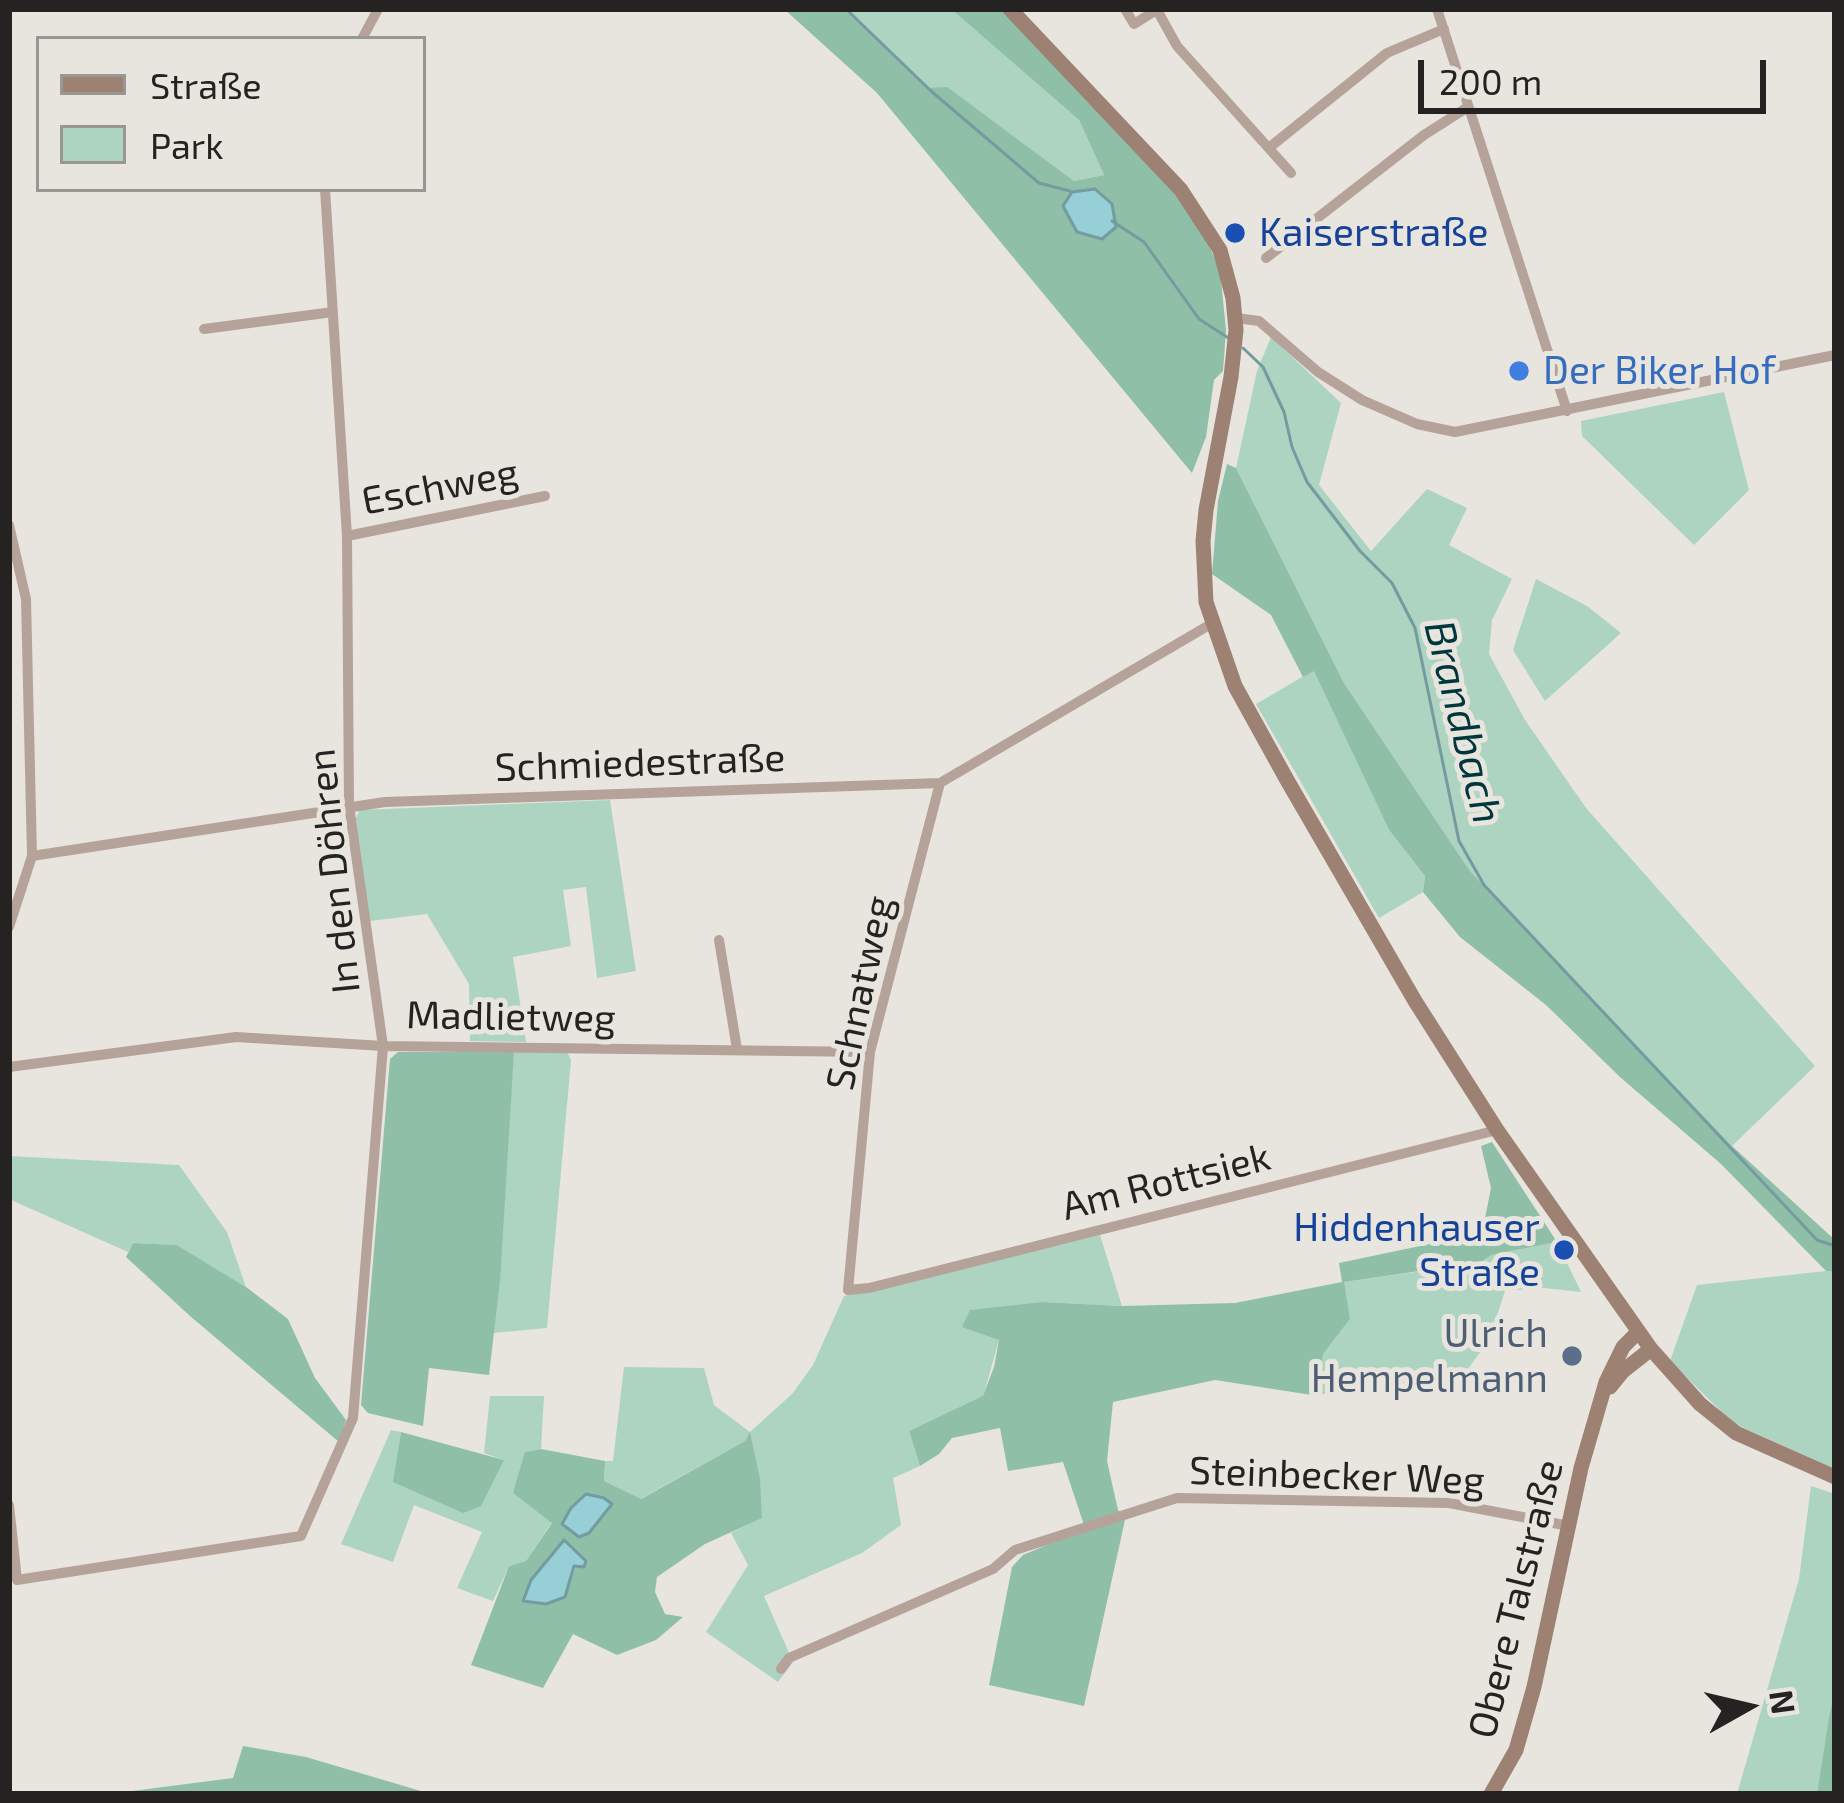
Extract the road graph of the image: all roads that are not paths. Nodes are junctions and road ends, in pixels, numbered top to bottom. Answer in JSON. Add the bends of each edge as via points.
{"nodes":[{"id":1,"x":378,"y":9,"type":"edge"},
{"id":2,"x":1010,"y":9,"type":"edge"},
{"id":3,"x":1125,"y":9,"type":"edge"},
{"id":4,"x":1157,"y":9,"type":"edge"},
{"id":5,"x":1437,"y":9,"type":"edge"},
{"id":6,"x":1444,"y":28,"type":"junction"},
{"id":7,"x":364,"y":36,"type":"edge"},
{"id":8,"x":1468,"y":106,"type":"junction"},
{"id":9,"x":1270,"y":147,"type":"junction"},
{"id":10,"x":1291,"y":173,"type":"dead end"},
{"id":11,"x":325,"y":192,"type":"edge"},
{"id":12,"x":1266,"y":259,"type":"dead end"},
{"id":13,"x":333,"y":312,"type":"junction"},
{"id":14,"x":1236,"y":324,"type":"junction"},
{"id":15,"x":205,"y":328,"type":"dead end"},
{"id":16,"x":1835,"y":356,"type":"edge"},
{"id":17,"x":1567,"y":411,"type":"junction"},
{"id":18,"x":545,"y":496,"type":"dead end"},
{"id":19,"x":9,"y":525,"type":"edge"},
{"id":20,"x":347,"y":536,"type":"junction"},
{"id":21,"x":1211,"y":624,"type":"junction"},
{"id":22,"x":940,"y":783,"type":"junction"},
{"id":23,"x":349,"y":805,"type":"junction"},
{"id":24,"x":32,"y":856,"type":"junction"},
{"id":25,"x":9,"y":927,"type":"edge"},
{"id":26,"x":718,"y":940,"type":"dead end"},
{"id":27,"x":383,"y":1046,"type":"junction"},
{"id":28,"x":737,"y":1049,"type":"junction"},
{"id":29,"x":870,"y":1052,"type":"junction"},
{"id":30,"x":9,"y":1067,"type":"edge"},
{"id":31,"x":1497,"y":1130,"type":"junction"},
{"id":32,"x":848,"y":1290,"type":"joint"},
{"id":33,"x":1638,"y":1332,"type":"junction"},
{"id":34,"x":1651,"y":1349,"type":"junction"},
{"id":35,"x":1596,"y":1416,"type":"junction"},
{"id":36,"x":1835,"y":1477,"type":"edge"},
{"id":37,"x":9,"y":1505,"type":"edge"},
{"id":38,"x":1569,"y":1526,"type":"junction"},
{"id":39,"x":781,"y":1669,"type":"dead end"},
{"id":40,"x":1491,"y":1794,"type":"edge"}],
"edges":[{"from":1,"to":7,"type":"street"},
{"from":2,"to":14,"type":"main road","via":[[1201,215],[1224,259]]},
{"from":3,"to":4,"type":"street","via":[[1134,24]]},
{"from":4,"to":9,"type":"street","via":[[1177,46]]},
{"from":5,"to":6,"type":"street"},
{"from":6,"to":8,"type":"street"},
{"from":6,"to":9,"type":"street","via":[[1387,53]]},
{"from":8,"to":12,"type":"street"},
{"from":8,"to":17,"type":"street"},
{"from":9,"to":10,"type":"street"},
{"from":11,"to":13,"type":"street","name":"In den Döhren"},
{"from":13,"to":15,"type":"street"},
{"from":13,"to":20,"type":"street","name":"In den Döhren"},
{"from":14,"to":17,"type":"street","via":[[1268,327],[1362,400],[1434,429],[1475,430]]},
{"from":14,"to":21,"type":"main road","via":[[1203,542]]},
{"from":16,"to":17,"type":"street"},
{"from":18,"to":20,"type":"street","name":"Eschweg"},
{"from":19,"to":24,"type":"street","via":[[26,598]]},
{"from":20,"to":23,"type":"street","name":"In den Döhren"},
{"from":21,"to":22,"type":"street","name":"Schmiedestraße"},
{"from":21,"to":31,"type":"main road","via":[[1234,686]]},
{"from":22,"to":23,"type":"street","name":"Schmiedestraße"},
{"from":22,"to":29,"type":"street","name":"Schnatweg"},
{"from":23,"to":24,"type":"street","name":"Schmiedestraße"},
{"from":23,"to":27,"type":"street","name":"In den Döhren"},
{"from":24,"to":25,"type":"street"},
{"from":26,"to":28,"type":"street"},
{"from":27,"to":28,"type":"street","name":"Madlietweg"},
{"from":27,"to":30,"type":"street","name":"Madlietweg","via":[[236,1037]]},
{"from":27,"to":37,"type":"street","name":"In den Döhren","via":[[353,1418],[301,1535],[17,1580]]},
{"from":28,"to":29,"type":"street","name":"Madlietweg"},
{"from":29,"to":32,"type":"street","name":"Schnatweg"},
{"from":31,"to":32,"type":"street","name":"Am Rottsiek"},
{"from":31,"to":33,"type":"main road"},
{"from":33,"to":34,"type":"main road"},
{"from":33,"to":35,"type":"main road","name":"Obere Talstraße","via":[[1622,1347]]},
{"from":34,"to":35,"type":"main road","name":"Obere Talstraße","via":[[1611,1384]]},
{"from":34,"to":36,"type":"main road","via":[[1736,1432]]},
{"from":35,"to":38,"type":"main road","name":"Obere Talstraße"},
{"from":38,"to":39,"type":"street","name":"Steinbecker Weg","via":[[1449,1503],[1177,1498],[1015,1550],[993,1569],[789,1658]]},
{"from":38,"to":40,"type":"main road","name":"Obere Talstraße","via":[[1516,1750]]}]}
